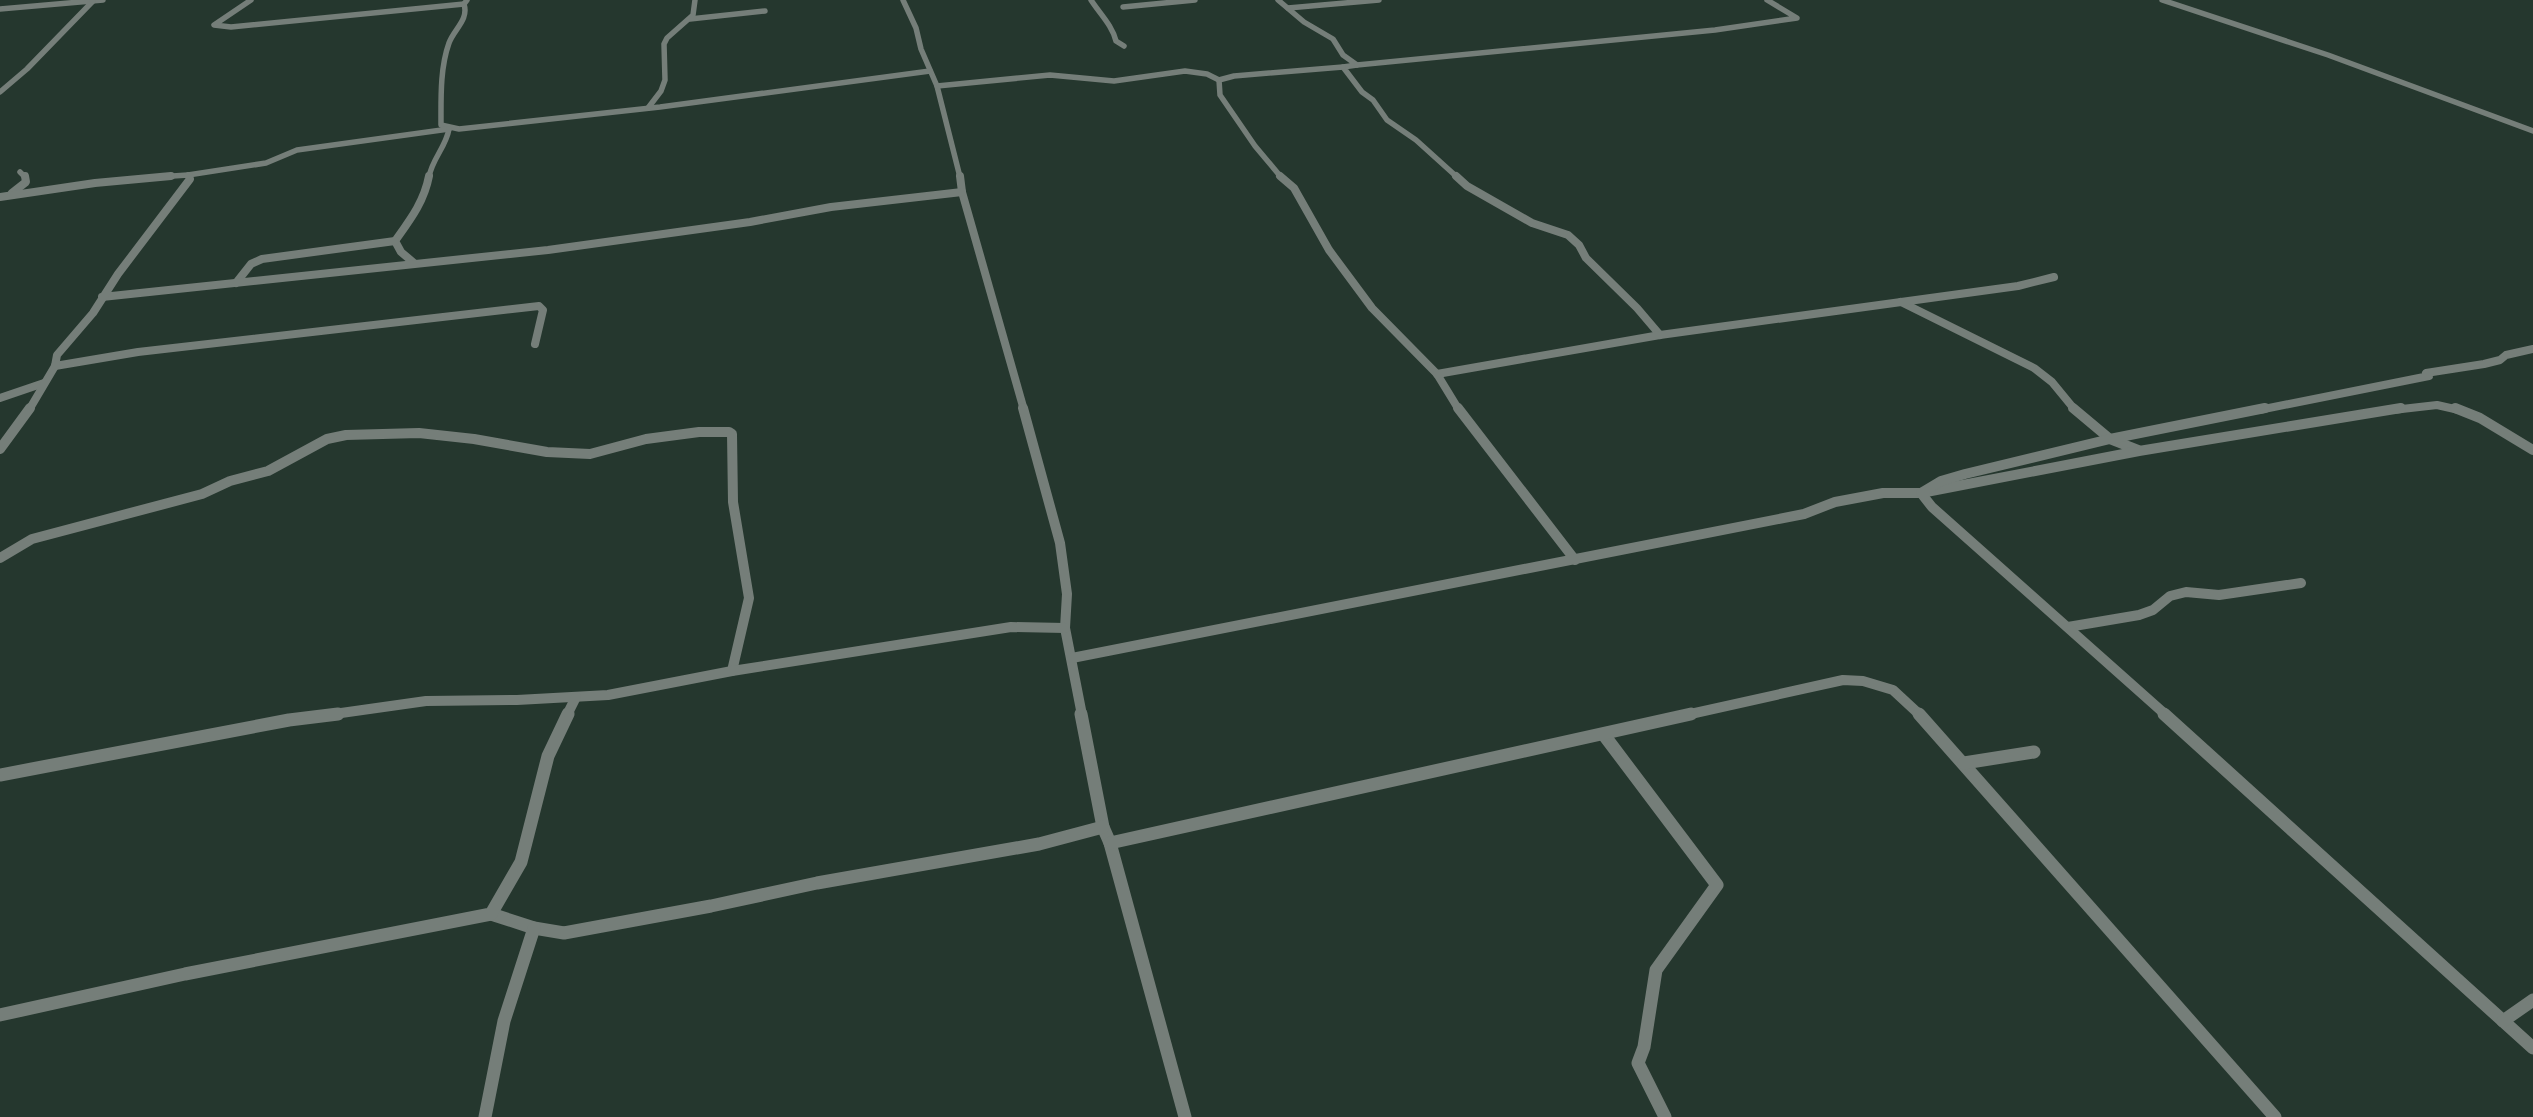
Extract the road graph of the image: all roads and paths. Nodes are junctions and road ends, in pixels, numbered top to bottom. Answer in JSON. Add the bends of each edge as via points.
{"nodes":[{"id":1,"x":103,"y":0,"type":"edge"},
{"id":2,"x":251,"y":0,"type":"edge"},
{"id":3,"x":695,"y":0,"type":"edge"},
{"id":4,"x":903,"y":0,"type":"edge"},
{"id":5,"x":1091,"y":0,"type":"edge"},
{"id":6,"x":1196,"y":0,"type":"edge"},
{"id":7,"x":1278,"y":0,"type":"edge"},
{"id":8,"x":1379,"y":0,"type":"edge"},
{"id":9,"x":1767,"y":0,"type":"edge"},
{"id":10,"x":2162,"y":0,"type":"edge"},
{"id":11,"x":93,"y":1,"type":"edge"},
{"id":12,"x":465,"y":2,"type":"edge"},
{"id":13,"x":1123,"y":7,"type":"dead end"},
{"id":14,"x":0,"y":8,"type":"edge"},
{"id":15,"x":1288,"y":8,"type":"junction"},
{"id":16,"x":765,"y":11,"type":"dead end"},
{"id":17,"x":690,"y":19,"type":"junction"},
{"id":18,"x":1124,"y":46,"type":"dead end"},
{"id":19,"x":1357,"y":65,"type":"junction"},
{"id":20,"x":1343,"y":67,"type":"junction"},
{"id":21,"x":930,"y":71,"type":"junction"},
{"id":22,"x":1219,"y":80,"type":"junction"},
{"id":23,"x":937,"y":86,"type":"junction"},
{"id":24,"x":0,"y":92,"type":"edge"},
{"id":25,"x":648,"y":108,"type":"junction"},
{"id":26,"x":459,"y":129,"type":"junction"},
{"id":27,"x":449,"y":130,"type":"junction"},
{"id":28,"x":2533,"y":131,"type":"edge"},
{"id":29,"x":20,"y":172,"type":"dead end"},
{"id":30,"x":188,"y":175,"type":"junction"},
{"id":31,"x":962,"y":192,"type":"junction"},
{"id":32,"x":1,"y":197,"type":"edge"},
{"id":33,"x":395,"y":242,"type":"junction"},
{"id":34,"x":414,"y":263,"type":"junction"},
{"id":35,"x":2054,"y":277,"type":"dead end"},
{"id":36,"x":236,"y":283,"type":"junction"},
{"id":37,"x":102,"y":297,"type":"junction"},
{"id":38,"x":1901,"y":302,"type":"junction"},
{"id":39,"x":1660,"y":335,"type":"junction"},
{"id":40,"x":535,"y":344,"type":"dead end"},
{"id":41,"x":2533,"y":348,"type":"edge"},
{"id":42,"x":55,"y":366,"type":"junction"},
{"id":43,"x":1437,"y":374,"type":"junction"},
{"id":44,"x":44,"y":382,"type":"junction"},
{"id":45,"x":0,"y":398,"type":"edge"},
{"id":46,"x":2110,"y":439,"type":"junction"},
{"id":47,"x":0,"y":450,"type":"edge"},
{"id":48,"x":2533,"y":450,"type":"edge"},
{"id":49,"x":2139,"y":451,"type":"junction"},
{"id":50,"x":1921,"y":493,"type":"junction"},
{"id":51,"x":0,"y":558,"type":"edge"},
{"id":52,"x":1575,"y":560,"type":"junction"},
{"id":53,"x":2301,"y":583,"type":"dead end"},
{"id":54,"x":2068,"y":627,"type":"junction"},
{"id":55,"x":1065,"y":628,"type":"junction"},
{"id":56,"x":1072,"y":658,"type":"junction"},
{"id":57,"x":732,"y":671,"type":"junction"},
{"id":58,"x":576,"y":697,"type":"junction"},
{"id":59,"x":1604,"y":735,"type":"junction"},
{"id":60,"x":2034,"y":752,"type":"dead end"},
{"id":61,"x":1964,"y":763,"type":"junction"},
{"id":62,"x":0,"y":775,"type":"edge"},
{"id":63,"x":1103,"y":827,"type":"junction"},
{"id":64,"x":1110,"y":843,"type":"junction"},
{"id":65,"x":490,"y":914,"type":"junction"},
{"id":66,"x":534,"y":928,"type":"junction"},
{"id":67,"x":2533,"y":1000,"type":"edge"},
{"id":68,"x":0,"y":1015,"type":"edge"},
{"id":69,"x":2503,"y":1021,"type":"junction"},
{"id":70,"x":2533,"y":1048,"type":"edge"},
{"id":71,"x":485,"y":1117,"type":"edge"},
{"id":72,"x":1185,"y":1117,"type":"edge"},
{"id":73,"x":1665,"y":1117,"type":"edge"},
{"id":74,"x":2274,"y":1117,"type":"edge"}],
"edges":[{"from":1,"to":11,"type":"street"},
{"from":2,"to":12,"type":"street","via":[[214,25],[231,27]]},
{"from":3,"to":17,"type":"street"},
{"from":4,"to":21,"type":"street"},
{"from":5,"to":18,"type":"street","via":[[1113,29],[1116,41]]},
{"from":6,"to":13,"type":"street"},
{"from":7,"to":15,"type":"street"},
{"from":8,"to":15,"type":"street"},
{"from":9,"to":19,"type":"street","via":[[1797,18],[1715,30]]},
{"from":10,"to":28,"type":"street","via":[[2320,52]]},
{"from":11,"to":14,"type":"street"},
{"from":11,"to":24,"type":"street"},
{"from":12,"to":26,"type":"street","via":[[464,18],[449,42],[441,87],[441,125]]},
{"from":15,"to":19,"type":"street","via":[[1332,39],[1343,55]]},
{"from":16,"to":17,"type":"street"},
{"from":17,"to":25,"type":"street","via":[[664,44],[665,80]]},
{"from":19,"to":20,"type":"street"},
{"from":20,"to":22,"type":"street","via":[[1247,74]]},
{"from":20,"to":39,"type":"street","via":[[1387,120],[1416,140],[1467,186],[1532,224],[1568,235]]},
{"from":21,"to":23,"type":"street"},
{"from":21,"to":25,"type":"street"},
{"from":22,"to":23,"type":"street","via":[[1185,71],[1114,81],[1050,75]]},
{"from":22,"to":43,"type":"street","via":[[1220,95],[1266,160],[1294,188],[1329,250],[1372,308]]},
{"from":23,"to":31,"type":"street","via":[[958,164]]},
{"from":25,"to":26,"type":"street"},
{"from":26,"to":27,"type":"street"},
{"from":27,"to":30,"type":"street","via":[[297,150],[266,163]]},
{"from":27,"to":33,"type":"street","via":[[447,140],[431,166],[426,192],[419,207]]},
{"from":29,"to":32,"type":"street","via":[[26,182],[21,188]]},
{"from":30,"to":32,"type":"street","via":[[121,180]]},
{"from":30,"to":37,"type":"street","via":[[190,178]]},
{"from":31,"to":34,"type":"street","via":[[831,207],[750,222],[548,250]]},
{"from":31,"to":55,"type":"street","via":[[1060,543],[1067,594]]},
{"from":33,"to":34,"type":"street","via":[[400,252]]},
{"from":33,"to":36,"type":"street","via":[[262,259],[251,264]]},
{"from":34,"to":36,"type":"street"},
{"from":35,"to":38,"type":"street","via":[[2018,286]]},
{"from":36,"to":37,"type":"street"},
{"from":37,"to":42,"type":"street","via":[[93,313],[57,355]]},
{"from":38,"to":39,"type":"street"},
{"from":38,"to":46,"type":"street","via":[[2034,368]]},
{"from":39,"to":43,"type":"street"},
{"from":40,"to":42,"type":"street","via":[[542,310],[539,306],[138,352]]},
{"from":41,"to":46,"type":"street","via":[[2484,364],[2426,373],[2429,376]]},
{"from":42,"to":44,"type":"street"},
{"from":43,"to":52,"type":"street","via":[[1460,411]]},
{"from":44,"to":45,"type":"street"},
{"from":44,"to":47,"type":"street","via":[[24,419]]},
{"from":46,"to":49,"type":"street"},
{"from":46,"to":50,"type":"street","via":[[1931,484]]},
{"from":48,"to":49,"type":"street","via":[[2464,410],[2433,404]]},
{"from":49,"to":50,"type":"street"},
{"from":50,"to":52,"type":"street","via":[[1883,493],[1835,502],[1804,514]]},
{"from":50,"to":54,"type":"street","via":[[1932,507]]},
{"from":51,"to":57,"type":"street","via":[[32,539],[202,494],[230,481],[268,471],[327,439],[346,435],[418,433],[547,452],[590,454],[646,439],[721,431],[732,434],[733,502],[749,598]]},
{"from":52,"to":56,"type":"street"},
{"from":53,"to":54,"type":"street","via":[[2219,595],[2186,592],[2170,596],[2153,610],[2139,615]]},
{"from":54,"to":69,"type":"street"},
{"from":55,"to":56,"type":"street"},
{"from":55,"to":57,"type":"street","via":[[1010,627]]},
{"from":56,"to":63,"type":"street"},
{"from":57,"to":58,"type":"street","via":[[608,695]]},
{"from":58,"to":62,"type":"street","via":[[426,701],[289,720]]},
{"from":58,"to":65,"type":"street","via":[[548,756],[521,862]]},
{"from":59,"to":61,"type":"street","via":[[1842,680],[1863,681],[1893,690],[1924,718]]},
{"from":59,"to":64,"type":"street"},
{"from":59,"to":73,"type":"street","via":[[1718,885],[1656,970],[1644,1047],[1638,1062]]},
{"from":60,"to":61,"type":"street"},
{"from":61,"to":74,"type":"street"},
{"from":63,"to":64,"type":"street"},
{"from":63,"to":66,"type":"street","via":[[1039,844],[817,883],[564,933]]},
{"from":64,"to":72,"type":"street"},
{"from":65,"to":66,"type":"street"},
{"from":65,"to":68,"type":"street","via":[[186,974]]},
{"from":66,"to":71,"type":"street","via":[[514,982],[489,1083]]},
{"from":67,"to":69,"type":"street"},
{"from":69,"to":70,"type":"street"}]}
